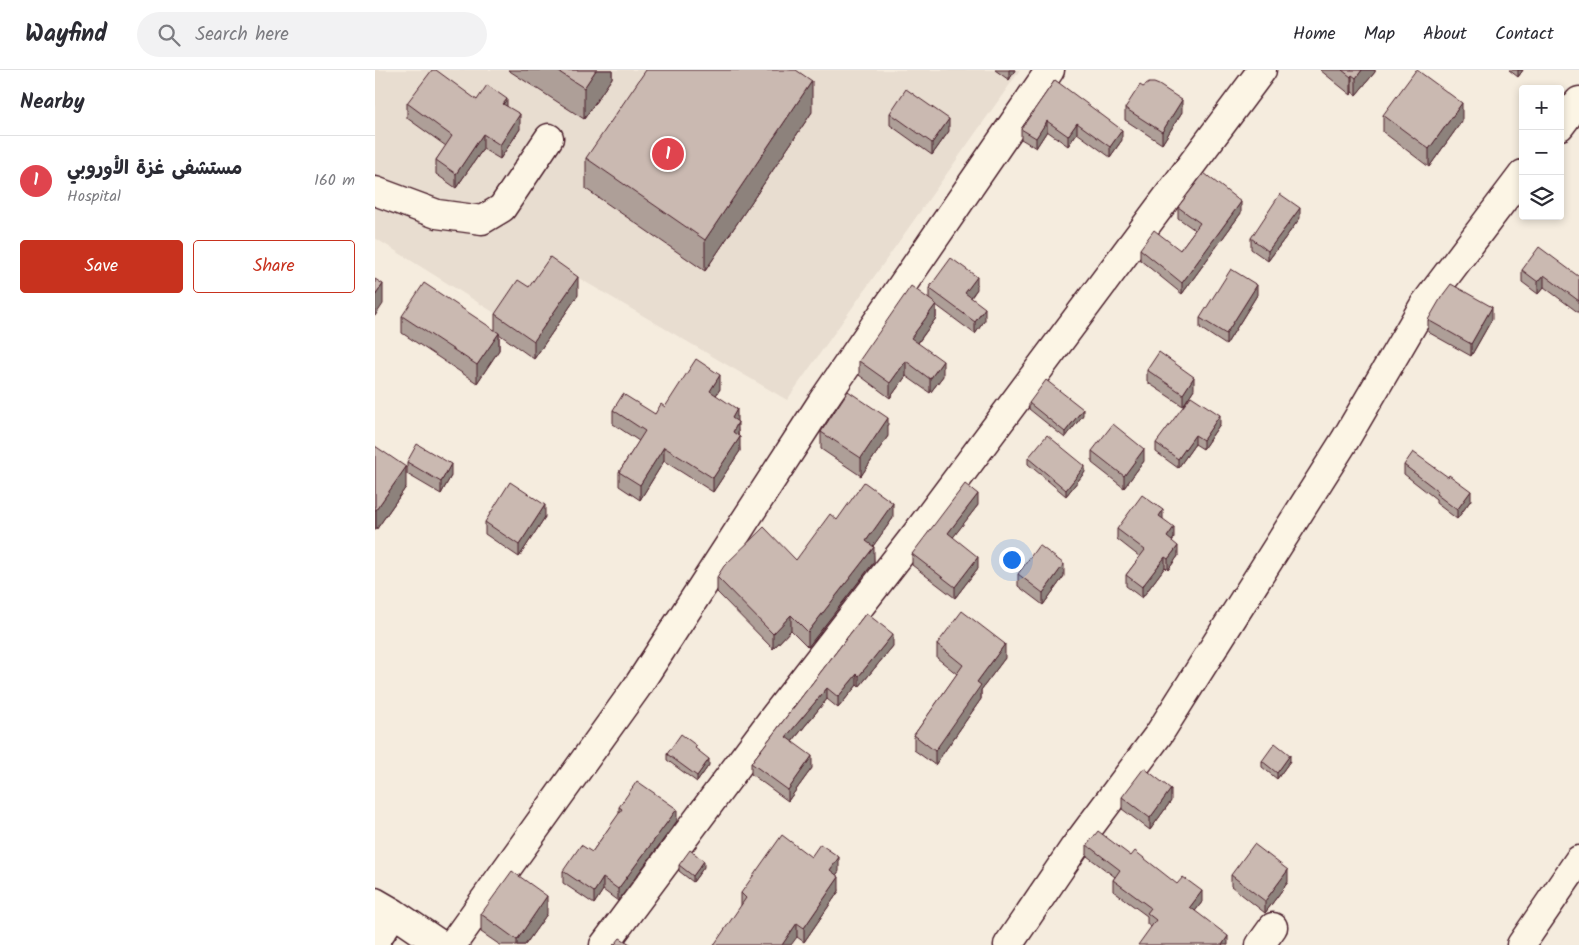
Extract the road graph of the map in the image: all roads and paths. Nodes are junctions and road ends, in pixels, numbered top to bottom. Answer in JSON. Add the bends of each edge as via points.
{"nodes":[{"id":1,"x":1050,"y":70,"type":"edge"},
{"id":2,"x":1262,"y":70,"type":"edge"},
{"id":3,"x":1579,"y":101,"type":"edge"},
{"id":4,"x":1564,"y":121,"type":"edge"},
{"id":5,"x":549,"y":138,"type":"dead end"},
{"id":6,"x":1522,"y":175,"type":"edge"},
{"id":7,"x":375,"y":191,"type":"edge"},
{"id":8,"x":1579,"y":860,"type":"edge"},
{"id":9,"x":385,"y":907,"type":"edge"},
{"id":10,"x":375,"y":941,"type":"edge"},
{"id":11,"x":441,"y":945,"type":"edge"},
{"id":12,"x":452,"y":945,"type":"edge"},
{"id":13,"x":604,"y":945,"type":"edge"},
{"id":14,"x":1008,"y":945,"type":"edge"},
{"id":15,"x":1521,"y":945,"type":"edge"}],
"edges":[{"from":1,"to":12,"type":"street","via":[[821,402],[637,687]]},
{"from":2,"to":13,"type":"street"},
{"from":3,"to":4,"type":"street"},
{"from":5,"to":7,"type":"street","via":[[502,208],[482,220],[437,214]]},
{"from":6,"to":14,"type":"street","via":[[1424,305],[1345,440],[1159,734],[1074,848]]},
{"from":8,"to":15,"type":"street"},
{"from":9,"to":10,"type":"street"},
{"from":9,"to":11,"type":"street"}]}
